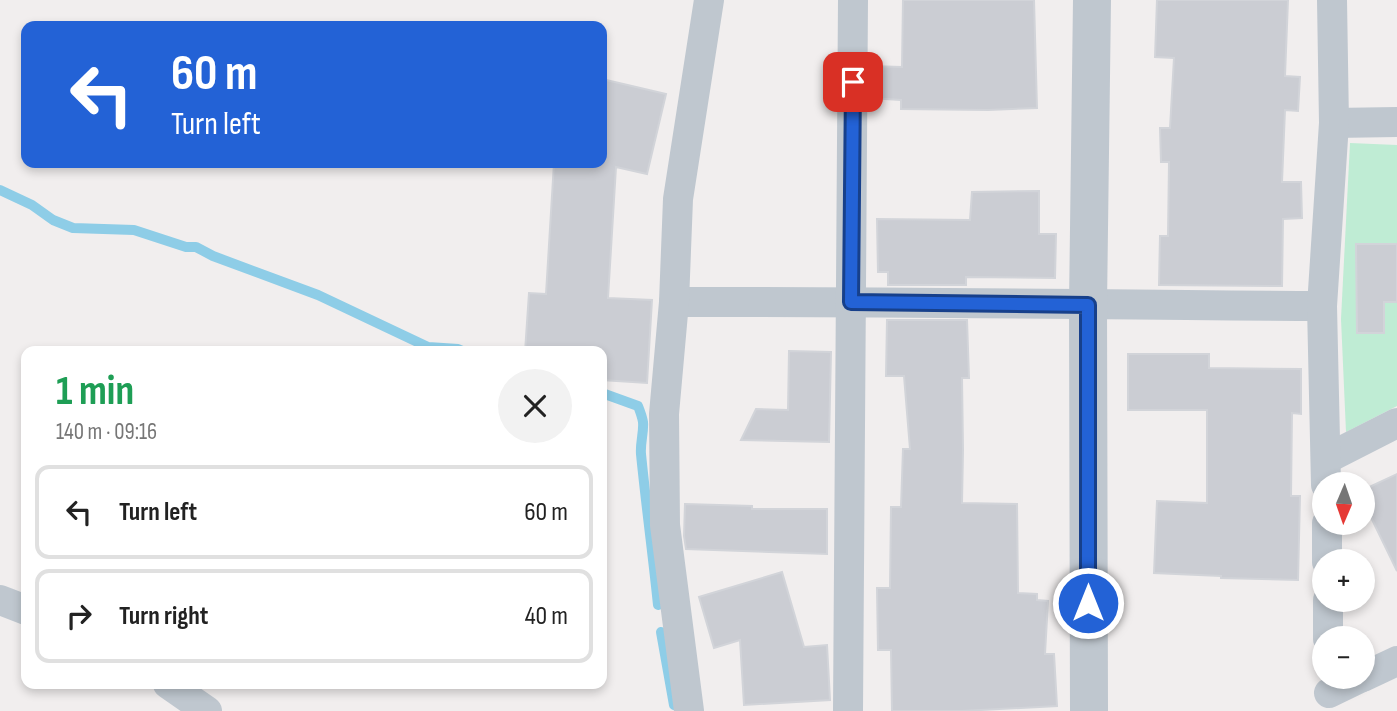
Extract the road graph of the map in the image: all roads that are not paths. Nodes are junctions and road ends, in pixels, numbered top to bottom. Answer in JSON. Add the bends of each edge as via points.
{"nodes":[{"id":1,"x":709,"y":0,"type":"edge"},
{"id":2,"x":853,"y":0,"type":"edge"},
{"id":3,"x":1092,"y":0,"type":"edge"},
{"id":4,"x":1332,"y":0,"type":"edge"},
{"id":5,"x":1397,"y":122,"type":"edge"},
{"id":6,"x":1334,"y":123,"type":"junction"},
{"id":7,"x":674,"y":302,"type":"junction"},
{"id":8,"x":851,"y":302,"type":"junction"},
{"id":9,"x":1088,"y":305,"type":"junction"},
{"id":10,"x":1322,"y":306,"type":"junction"},
{"id":11,"x":1397,"y":423,"type":"edge"},
{"id":12,"x":1326,"y":472,"type":"edge"},
{"id":13,"x":0,"y":600,"type":"edge"},
{"id":14,"x":21,"y":608,"type":"edge"},
{"id":15,"x":1397,"y":661,"type":"edge"},
{"id":16,"x":1375,"y":671,"type":"edge"},
{"id":17,"x":175,"y":689,"type":"edge"},
{"id":18,"x":207,"y":711,"type":"edge"},
{"id":19,"x":689,"y":711,"type":"edge"},
{"id":20,"x":848,"y":711,"type":"edge"},
{"id":21,"x":1088,"y":711,"type":"edge"}],
"edges":[{"from":1,"to":7,"type":"street","via":[[678,199]]},
{"from":2,"to":8,"type":"street"},
{"from":3,"to":9,"type":"street"},
{"from":4,"to":6,"type":"street"},
{"from":5,"to":6,"type":"street"},
{"from":6,"to":10,"type":"street"},
{"from":7,"to":8,"type":"street"},
{"from":7,"to":19,"type":"street","via":[[664,414],[665,525]]},
{"from":8,"to":9,"type":"street"},
{"from":8,"to":20,"type":"street"},
{"from":9,"to":10,"type":"street"},
{"from":9,"to":21,"type":"street"},
{"from":10,"to":12,"type":"street"},
{"from":11,"to":12,"type":"street"},
{"from":13,"to":14,"type":"street"},
{"from":15,"to":16,"type":"street"},
{"from":17,"to":18,"type":"street"}]}
